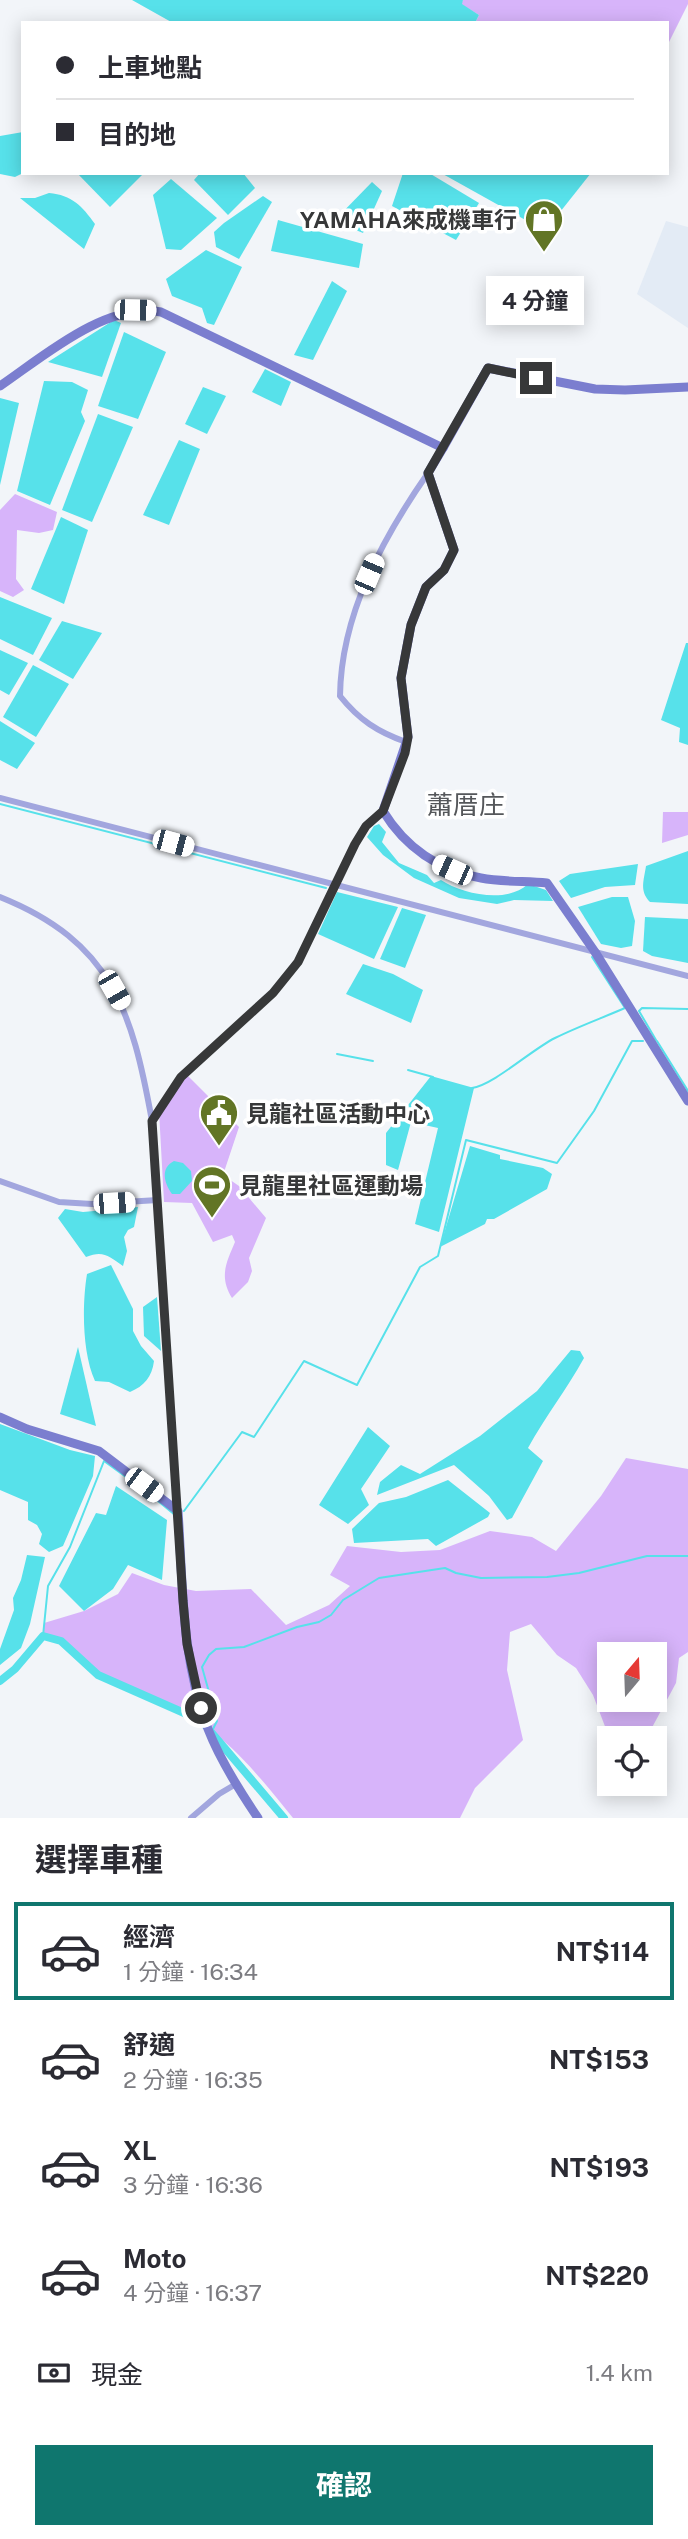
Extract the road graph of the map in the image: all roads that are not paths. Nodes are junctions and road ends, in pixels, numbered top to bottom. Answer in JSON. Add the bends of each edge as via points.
{"nodes":[{"id":1,"x":0,"y":386,"type":"edge"},
{"id":2,"x":688,"y":387,"type":"edge"},
{"id":3,"x":443,"y":448,"type":"junction"},
{"id":4,"x":428,"y":473,"type":"junction"},
{"id":5,"x":406,"y":742,"type":"junction"},
{"id":6,"x":0,"y":797,"type":"edge"},
{"id":7,"x":383,"y":811,"type":"junction"},
{"id":8,"x":334,"y":884,"type":"junction"},
{"id":9,"x":0,"y":897,"type":"edge"},
{"id":10,"x":595,"y":952,"type":"junction"},
{"id":11,"x":688,"y":976,"type":"edge"},
{"id":12,"x":688,"y":1101,"type":"edge"},
{"id":13,"x":152,"y":1121,"type":"junction"},
{"id":14,"x":0,"y":1181,"type":"edge"},
{"id":15,"x":158,"y":1200,"type":"junction"},
{"id":16,"x":0,"y":1417,"type":"edge"},
{"id":17,"x":178,"y":1511,"type":"junction"},
{"id":18,"x":236,"y":1784,"type":"junction"},
{"id":19,"x":191,"y":1818,"type":"edge"},
{"id":20,"x":258,"y":1818,"type":"edge"}],
"edges":[{"from":1,"to":3,"type":"street","via":[[103,321],[149,310],[222,340]]},
{"from":2,"to":3,"type":"street","via":[[595,389],[488,368]]},
{"from":3,"to":4,"type":"street"},
{"from":4,"to":5,"type":"street","via":[[454,550],[444,570],[426,587],[411,625],[401,678]]},
{"from":4,"to":5,"type":"street","via":[[377,556],[362,592],[345,644],[340,685],[340,696],[367,724]]},
{"from":5,"to":7,"type":"street"},
{"from":6,"to":8,"type":"street"},
{"from":7,"to":8,"type":"street","via":[[366,826]]},
{"from":7,"to":10,"type":"street","via":[[429,860],[481,878],[547,883]]},
{"from":8,"to":10,"type":"street"},
{"from":8,"to":13,"type":"street","via":[[298,962],[273,993],[181,1077]]},
{"from":9,"to":13,"type":"street","via":[[60,928],[106,975],[132,1029]]},
{"from":10,"to":11,"type":"street"},
{"from":10,"to":12,"type":"street"},
{"from":13,"to":15,"type":"street"},
{"from":14,"to":15,"type":"street","via":[[60,1202]]},
{"from":15,"to":17,"type":"street"},
{"from":16,"to":17,"type":"street","via":[[99,1451]]},
{"from":17,"to":18,"type":"street","via":[[187,1644],[196,1691],[208,1729]]},
{"from":18,"to":19,"type":"street"},
{"from":18,"to":20,"type":"street"}]}
